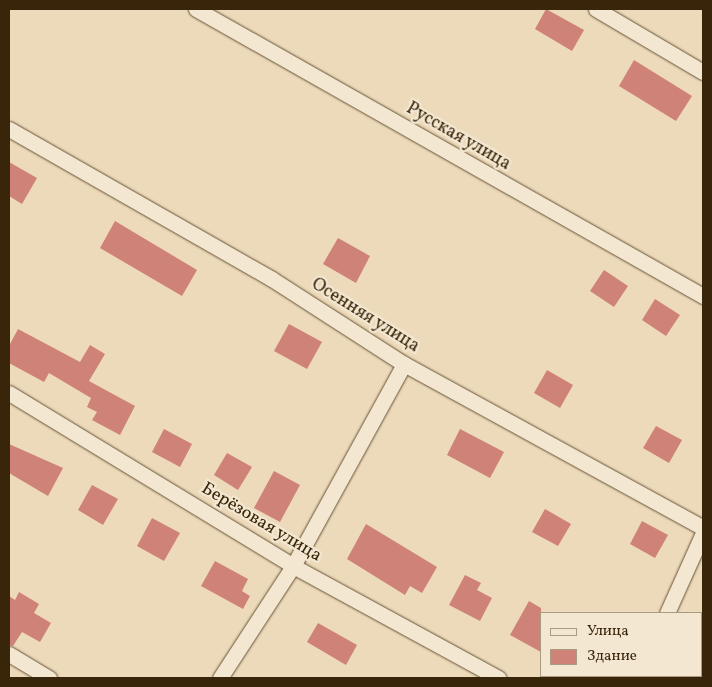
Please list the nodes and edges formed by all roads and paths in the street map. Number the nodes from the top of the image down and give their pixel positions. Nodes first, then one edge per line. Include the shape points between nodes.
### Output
1 (196, 9) edge
2 (596, 9) edge
3 (703, 72) edge
4 (9, 130) edge
5 (703, 296) edge
6 (404, 364) junction
7 (9, 393) edge
8 (703, 528) edge
9 (703, 533) edge
10 (293, 566) junction
11 (667, 612) edge
12 (9, 654) edge
13 (49, 678) edge
14 (220, 678) edge
15 (498, 678) edge

1 - 5 street, Русская улица
2 - 3 street
4 - 6 street, Осенняя улица via 272,279
6 - 8 street, Осенняя улица
6 - 10 street
7 - 10 street, Берёзовая улица
9 - 11 street
10 - 14 street
10 - 15 street, Берёзовая улица
12 - 13 street

